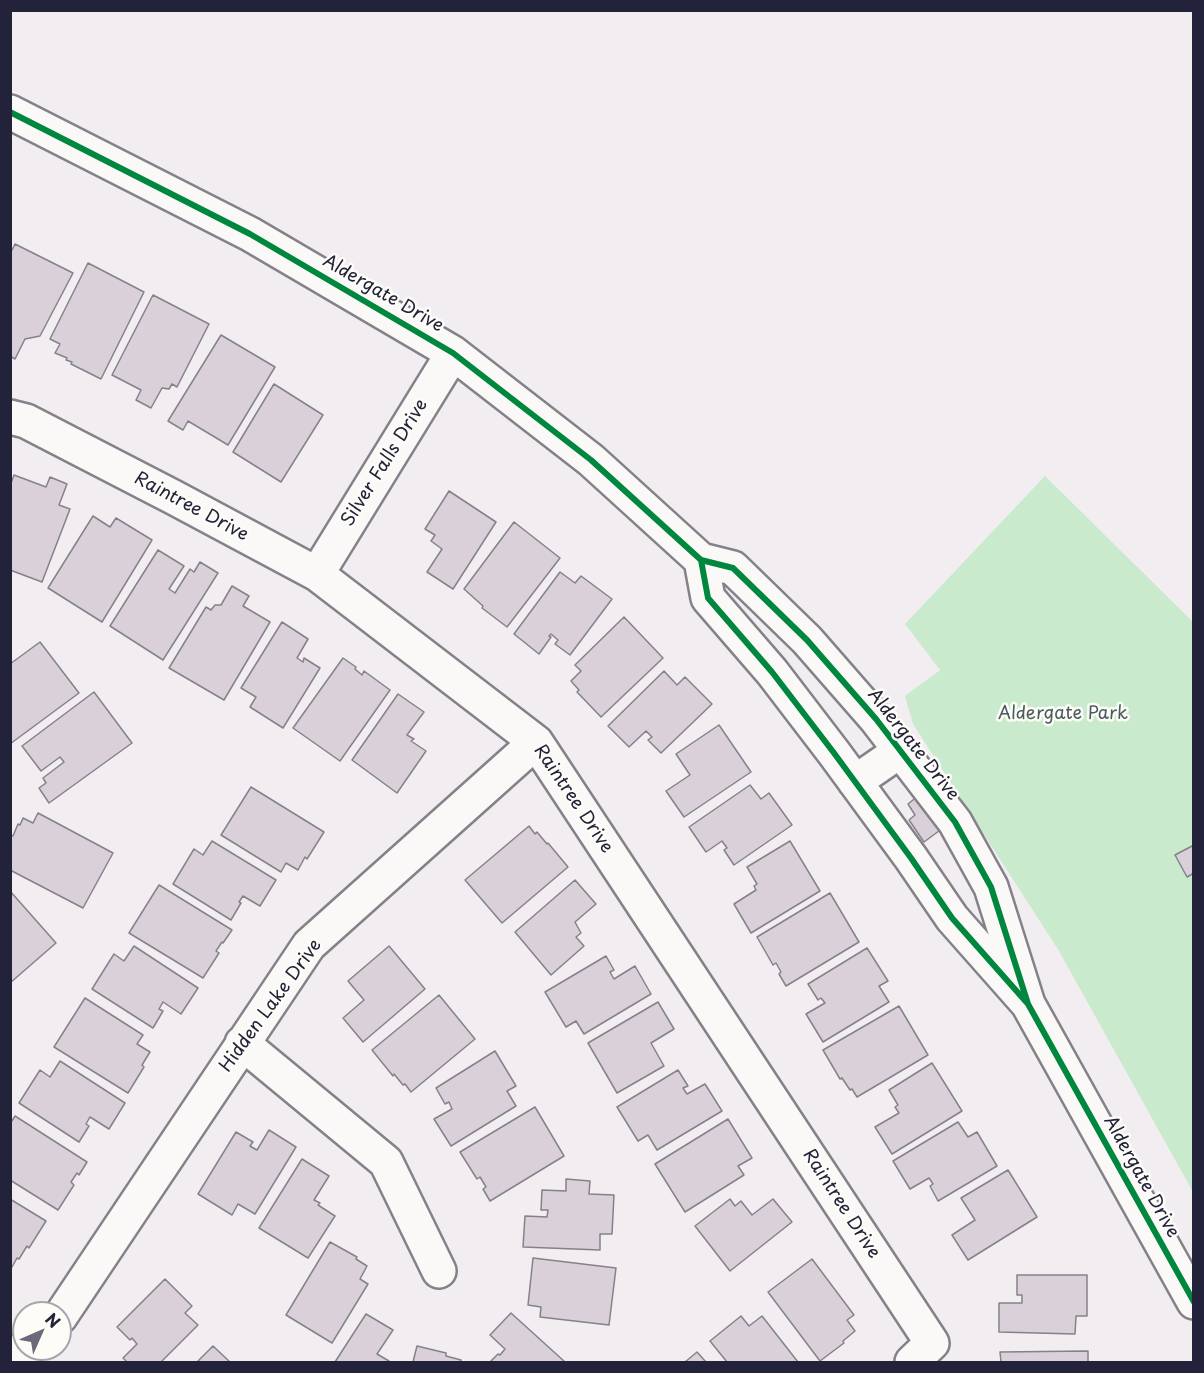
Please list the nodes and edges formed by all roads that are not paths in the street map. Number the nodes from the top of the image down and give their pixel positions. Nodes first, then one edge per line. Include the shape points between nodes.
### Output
1 (10, 112) edge
2 (453, 353) junction
3 (10, 417) edge
4 (701, 560) junction
5 (317, 574) junction
6 (536, 742) junction
7 (900, 751) junction
8 (855, 782) junction
9 (1028, 1004) junction
10 (242, 1043) junction
11 (440, 1271) dead end
12 (71, 1301) edge
13 (1194, 1302) edge
14 (10, 1352) edge
15 (922, 1353) edge
16 (23, 1362) edge

1 - 2 street, Aldergate Drive via 250,234
2 - 4 street, Aldergate Drive via 591,460
2 - 5 street, Silver Falls Drive
3 - 5 street, Raintree Drive via 26,421
4 - 7 street, Aldergate Drive via 733,568 807,640
4 - 8 street, Aldergate Drive via 708,598 772,672
5 - 6 street, Raintree Drive
6 - 10 street, Hidden Lake Drive via 309,945
6 - 15 street, Raintree Drive
7 - 8 street
7 - 9 street, Aldergate Drive via 955,822 991,887
8 - 9 street, Aldergate Drive via 952,918
9 - 13 street, Aldergate Drive
10 - 11 street via 386,1162
10 - 12 street, Hidden Lake Drive
14 - 16 street

